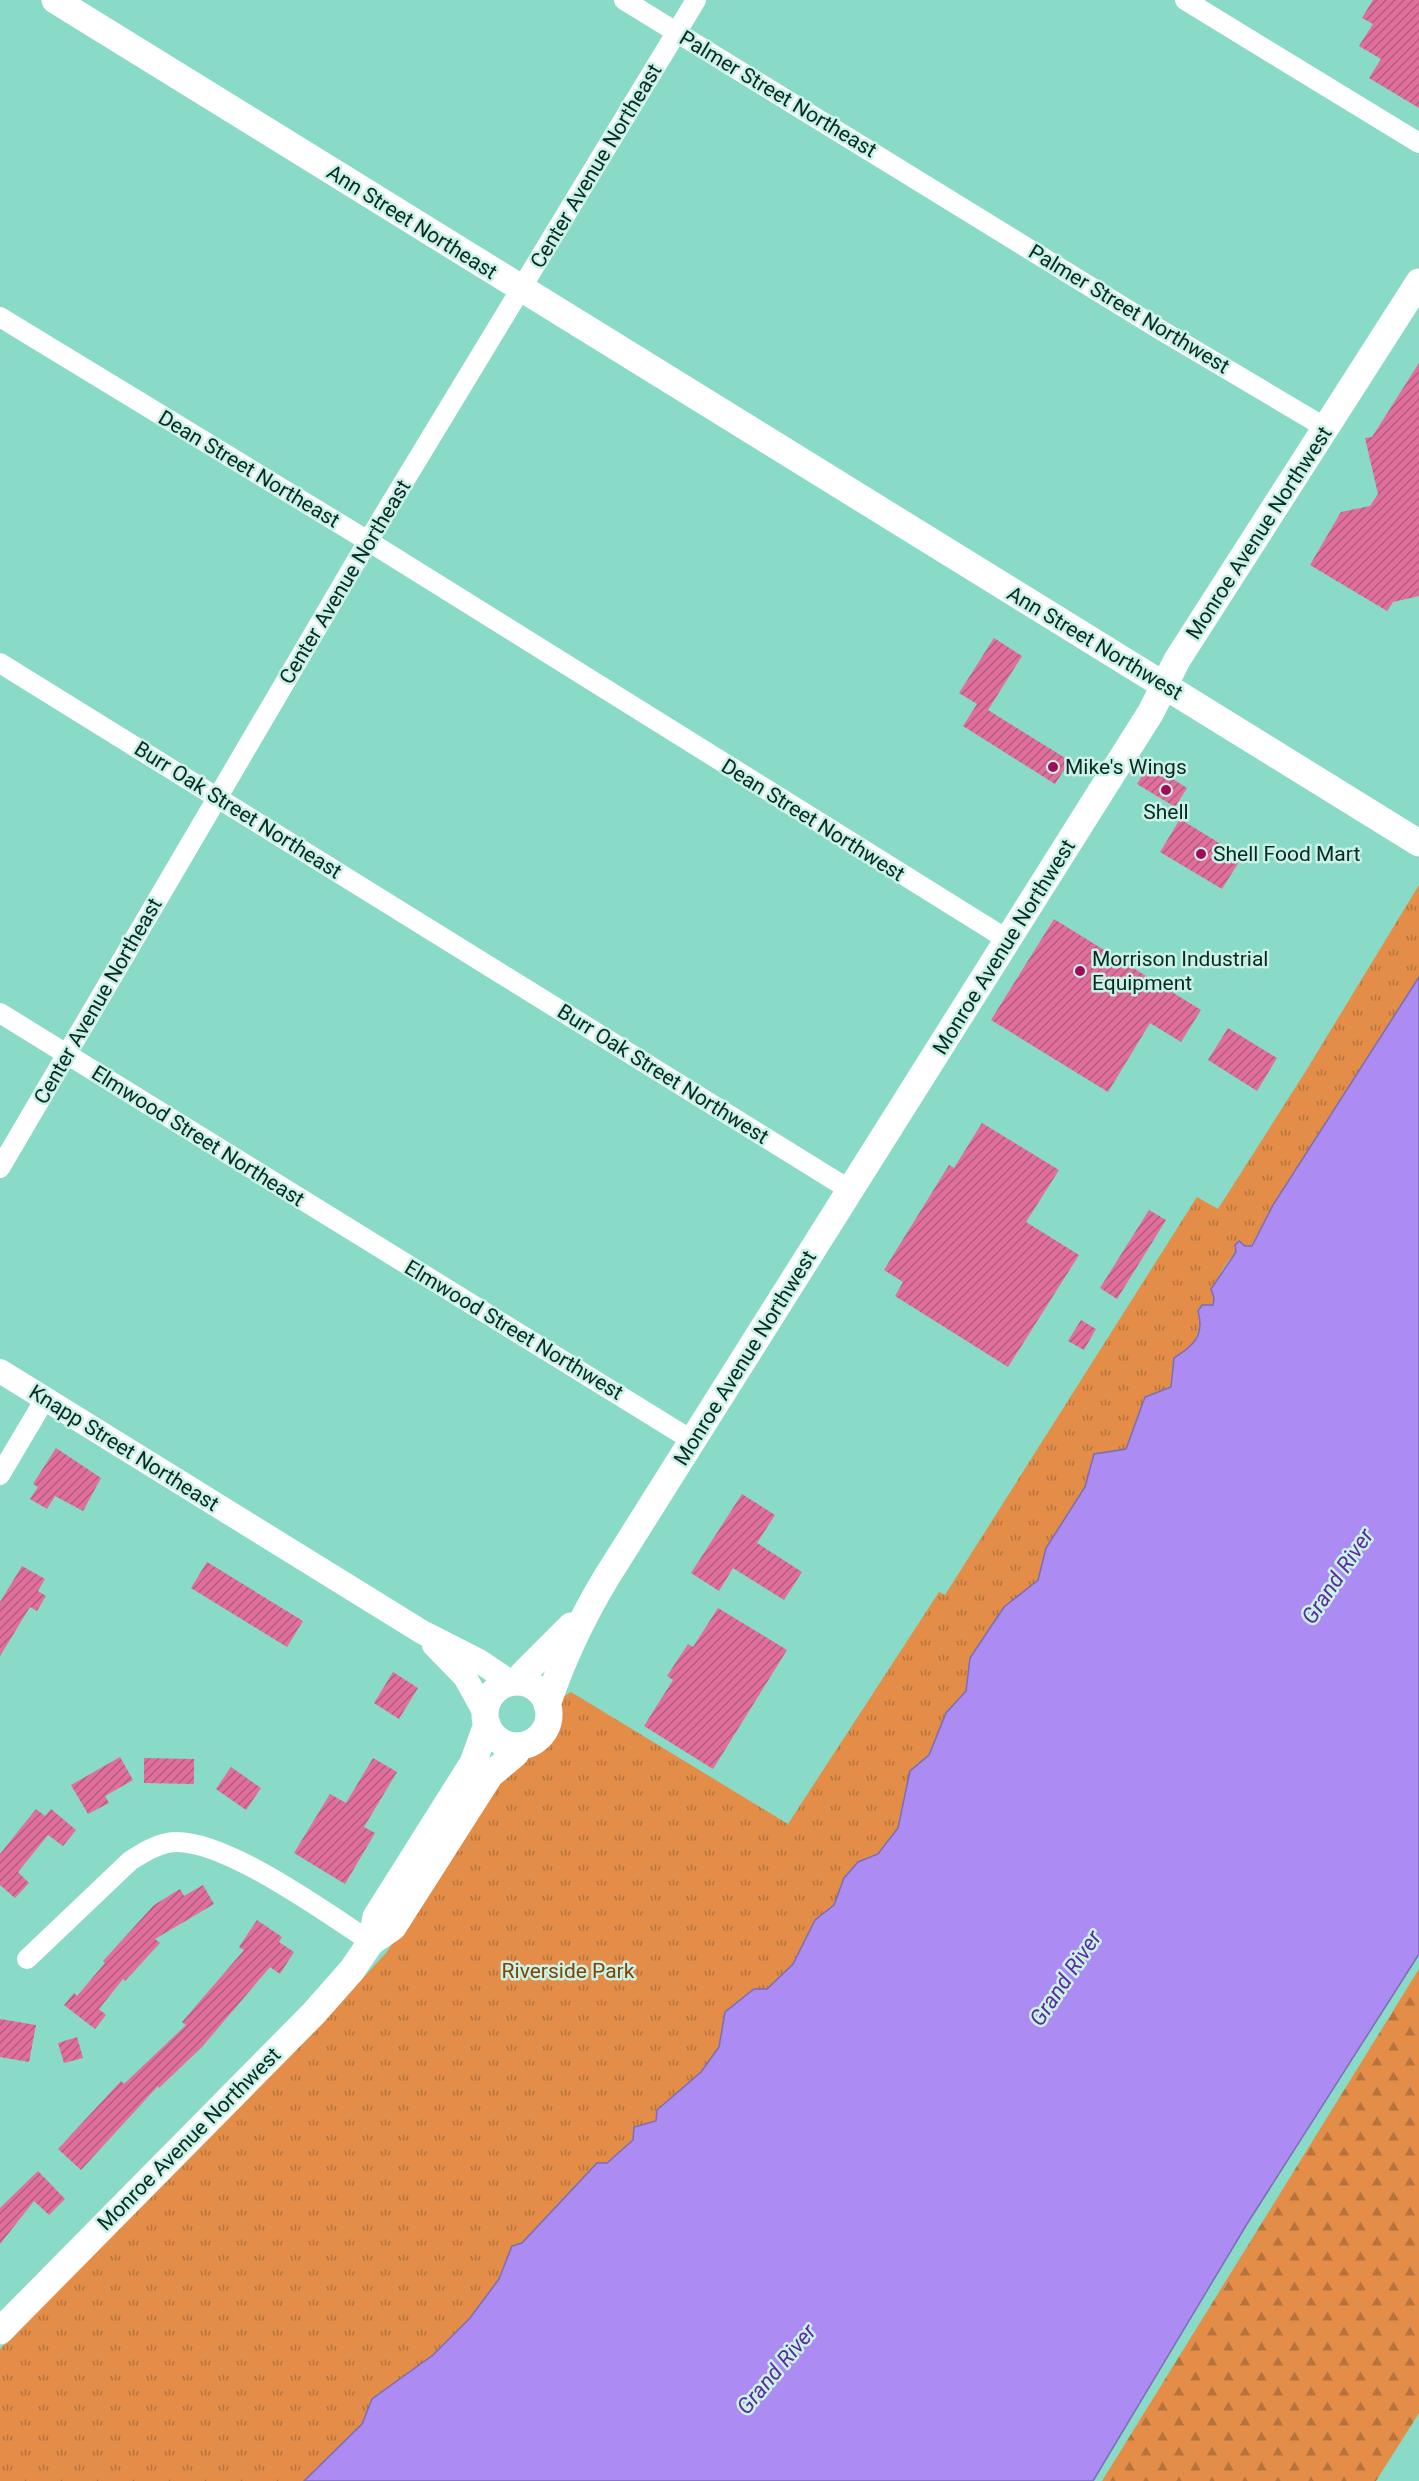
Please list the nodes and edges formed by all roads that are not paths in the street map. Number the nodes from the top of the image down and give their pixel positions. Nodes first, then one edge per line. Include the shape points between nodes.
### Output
1 (55, 0) edge
2 (624, 0) edge
3 (696, 0) edge
4 (1185, 0) edge
5 (677, 33) junction
6 (1419, 143) edge
7 (933, 189) joint
8 (1419, 282) edge
9 (521, 289) junction
10 (0, 317) edge
11 (1326, 428) junction
12 (771, 441) joint
13 (368, 541) junction
14 (0, 663) edge
15 (1166, 685) junction
16 (620, 699) joint
17 (218, 797) junction
18 (1419, 843) edge
19 (1008, 940) junction
20 (476, 958) joint
21 (0, 1013) edge
22 (67, 1055) junction
23 (0, 1168) edge
24 (850, 1190) junction
25 (334, 1221) joint
26 (0, 1371) edge
27 (45, 1399) junction
28 (693, 1441) junction
29 (0, 1475) edge
30 (586, 1610) junction
31 (422, 1632) junction
32 (516, 1683) junction
33 (547, 1705) junction
34 (486, 1719) junction
35 (520, 1746) junction
36 (464, 1796) junction
37 (371, 1942) junction
38 (27, 1959) dead end
39 (0, 2331) edge

1 - 9 main road, Ann Street Northeast
2 - 5 street, Palmer Street Northeast
3 - 5 street, Center Avenue Northeast
4 - 6 street
5 - 7 street, Palmer Street Northeast
5 - 9 street, Center Avenue Northeast
7 - 11 street, Palmer Street Northwest
8 - 11 main road, Monroe Avenue Northwest
9 - 12 main road, Ann Street Northeast
9 - 13 street, Center Avenue Northeast
10 - 13 street, Dean Street Northeast
11 - 15 main road, Monroe Avenue Northwest via 1178,660
12 - 15 main road, Ann Street Northwest via 1008,591
13 - 16 street, Dean Street Northeast
13 - 17 street, Center Avenue Northeast
14 - 17 street, Burr Oak Street Northeast
15 - 18 main road, Ann Street Northwest
15 - 19 main road, Monroe Avenue Northwest
16 - 19 street, Dean Street Northwest
17 - 20 street, Burr Oak Street Northeast
17 - 22 street, Center Avenue Northeast
19 - 24 main road, Monroe Avenue Northwest
20 - 24 street, Burr Oak Street Northwest
21 - 22 street, Elmwood Street Northeast
22 - 23 street, Center Avenue Northeast
22 - 25 street, Elmwood Street Northeast
24 - 28 main road, Monroe Avenue Northwest
25 - 28 street, Elmwood Street Northwest
26 - 27 street, Knapp Street Northeast
27 - 29 street
27 - 31 street, Knapp Street Northeast
28 - 30 main road, Monroe Avenue Northwest
30 - 32 main road, Monroe Avenue Northwest
30 - 33 main road, Monroe Avenue Northwest
31 - 32 street
31 - 34 street via 465,1677
32 - 33 main road via 536,1689
32 - 34 main road via 490,1696
33 - 35 main road via 549,1717 543,1731 532,1742
34 - 35 main road via 496,1738
34 - 36 main road, Monroe Avenue Northwest
35 - 36 main road, Monroe Avenue Northwest
36 - 37 main road, Monroe Avenue Northwest via 393,1927
37 - 38 street via 241,1860 190,1842 168,1843 130,1861
37 - 39 main road, Monroe Avenue Northwest via 314,2013

